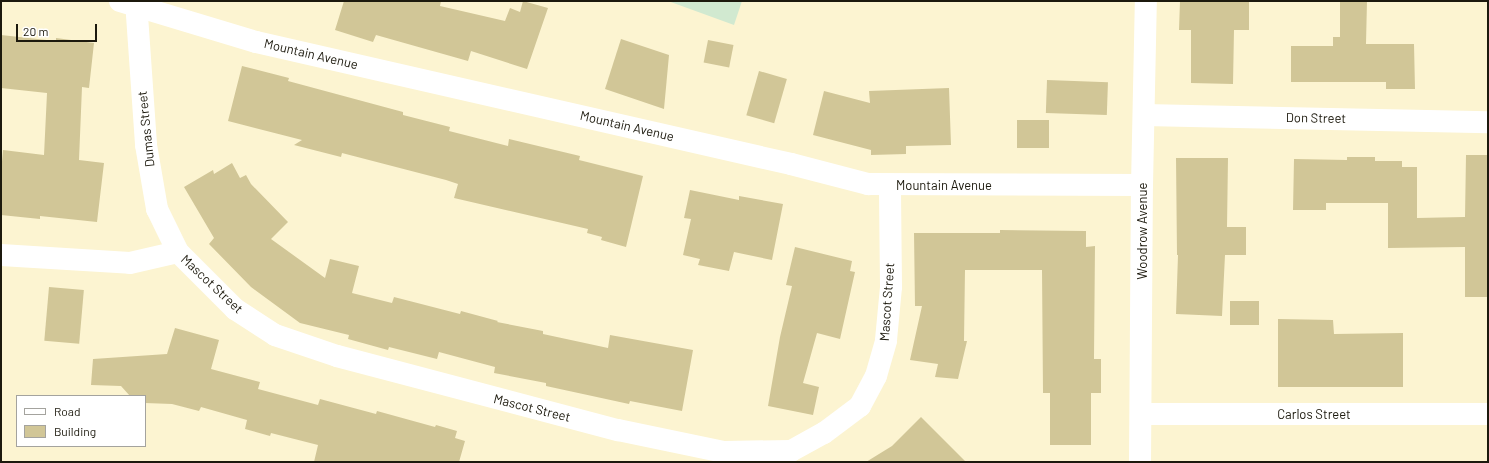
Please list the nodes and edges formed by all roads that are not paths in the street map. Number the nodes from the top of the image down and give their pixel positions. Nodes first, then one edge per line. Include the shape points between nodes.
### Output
1 (1146, 1) edge
2 (130, 2) edge
3 (1144, 115) junction
4 (1488, 122) edge
5 (890, 185) junction
6 (1142, 185) junction
7 (178, 252) junction
8 (1, 255) edge
9 (1141, 414) junction
10 (1488, 414) edge
11 (724, 457) edge
12 (1140, 462) edge

1 - 3 street, Woodrow Avenue
2 - 5 street, Mountain Avenue via 256,42 776,160 868,184
2 - 7 street, Dumas Street via 154,194 157,208
3 - 4 street, Don Street
3 - 6 street, Woodrow Avenue
5 - 6 street, Mountain Avenue
5 - 11 street, Mascot Street via 891,287 886,340 876,376 860,406 824,433 791,451
6 - 9 street, Woodrow Avenue
7 - 8 street, Mascot Street via 130,263
7 - 11 street, Mascot Street via 235,309 275,335 402,374
9 - 10 street, Carlos Street
9 - 12 street, Woodrow Avenue

